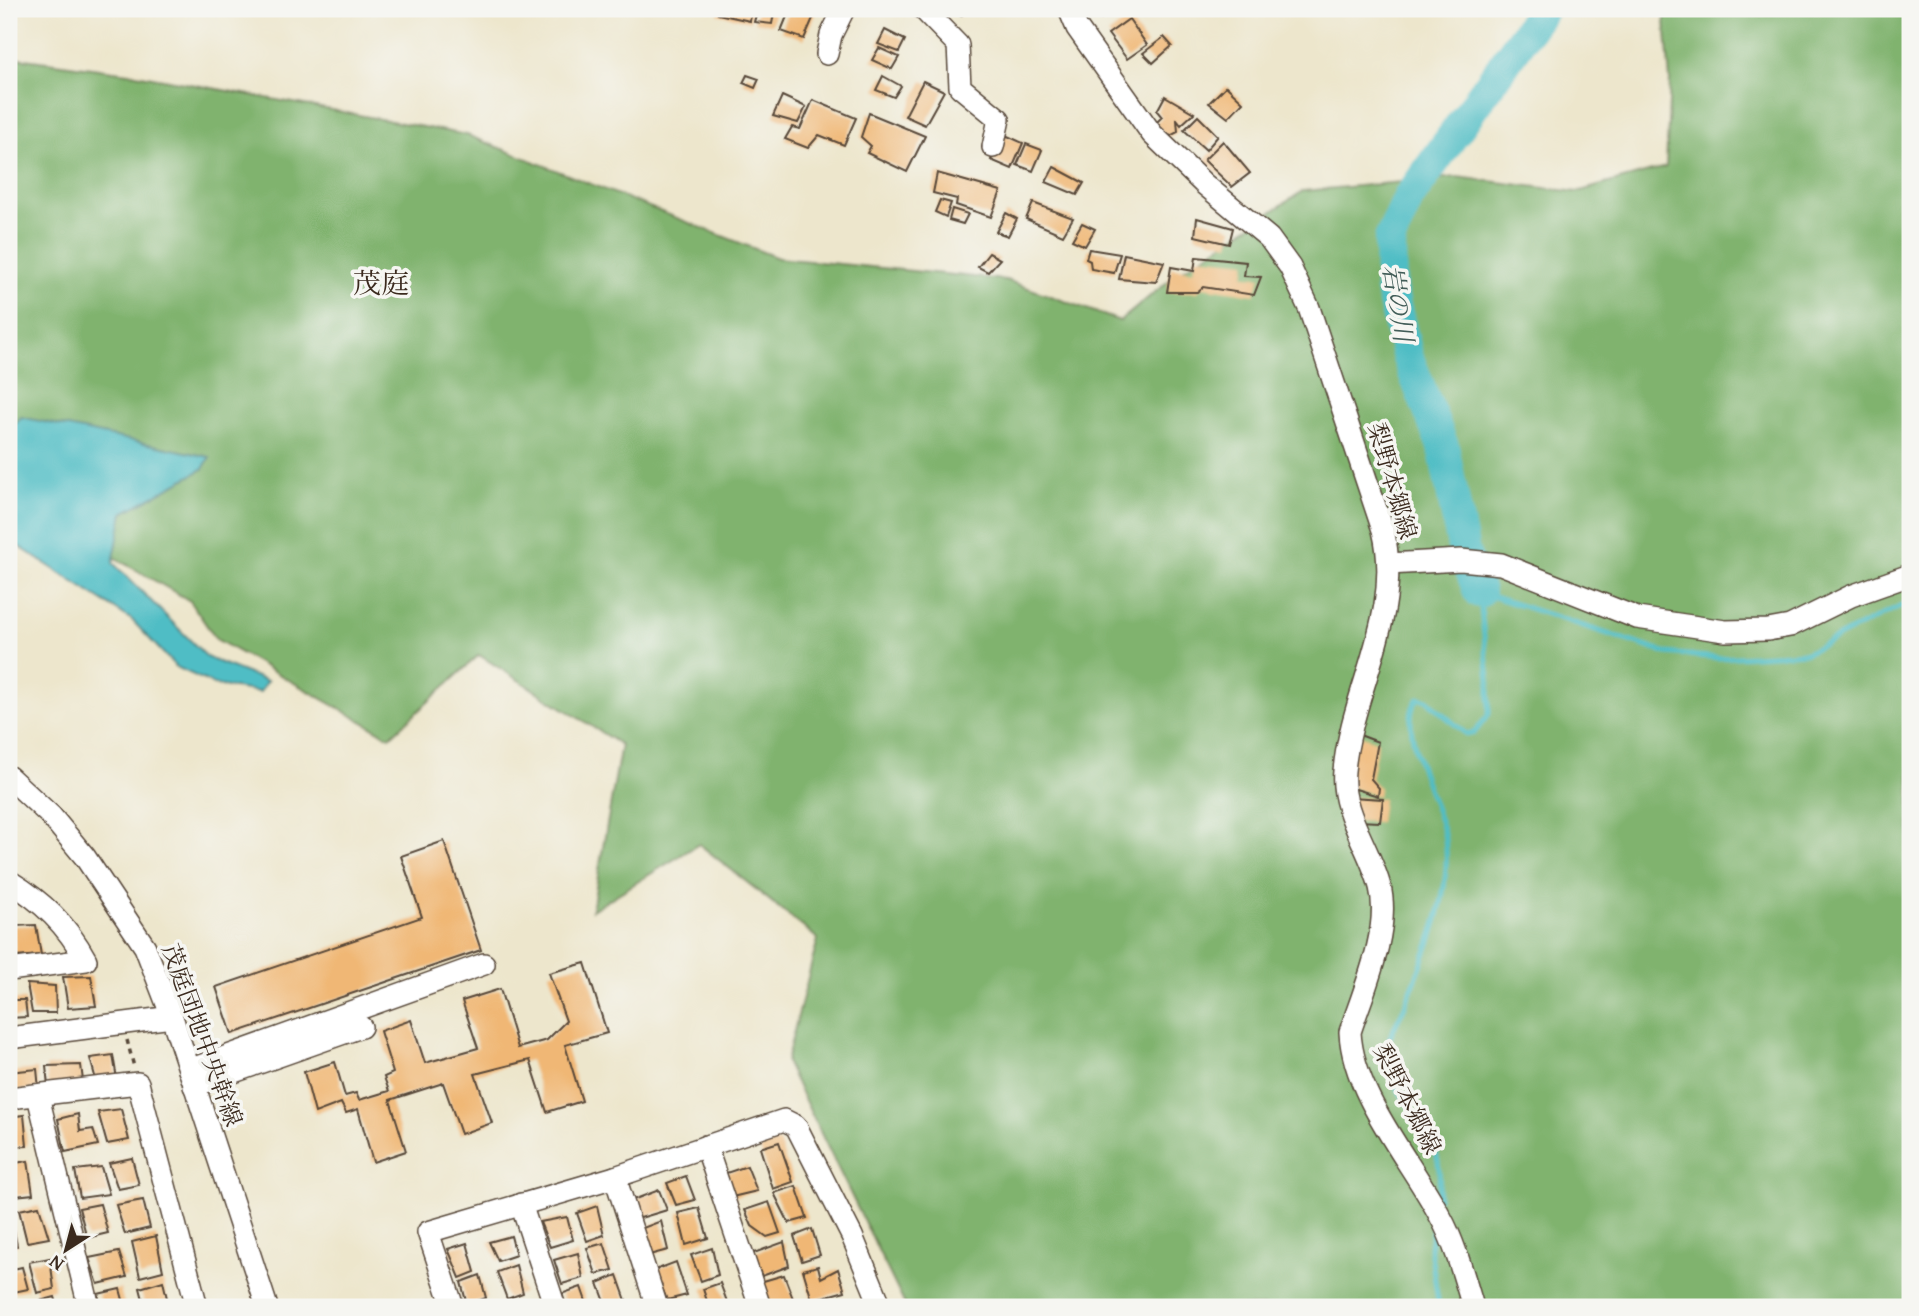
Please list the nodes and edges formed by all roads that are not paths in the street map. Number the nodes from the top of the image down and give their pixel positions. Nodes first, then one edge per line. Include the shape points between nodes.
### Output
1 (844, 9) edge
2 (923, 9) edge
3 (1069, 9) edge
4 (827, 54) dead end
5 (993, 147) dead end
6 (1388, 564) junction
7 (1910, 575) edge
8 (9, 777) edge
9 (9, 881) edge
10 (484, 964) dead end
11 (9, 970) edge
12 (172, 1017) junction
13 (361, 1027) dead end
14 (9, 1038) edge
15 (191, 1078) junction
16 (38, 1096) junction
17 (9, 1098) edge
18 (706, 1146) junction
19 (615, 1177) junction
20 (521, 1204) junction
21 (89, 1307) edge
22 (197, 1307) edge
23 (267, 1307) edge
24 (453, 1307) edge
25 (555, 1307) edge
26 (657, 1307) edge
27 (760, 1307) edge
28 (881, 1307) edge
29 (1474, 1307) edge

1 - 4 street
2 - 5 street via 958,45 960,87 999,119
3 - 6 street, 梨野本郷線 via 1152,134 1269,238 1290,267 1346,416 1383,530
6 - 7 street via 1483,561 1529,573 1637,618 1726,631 1790,626 1851,596
6 - 29 street, 梨野本郷線 via 1376,648 1350,737 1343,785 1381,890 1376,951 1350,1040 1364,1084 1447,1233
8 - 12 street, 茂庭団地中央幹線 via 51,816 85,857 145,947
9 - 11 street via 47,908 71,933 86,960
10 - 15 street
12 - 14 street
12 - 15 street, 茂庭団地中央幹線
13 - 15 street
15 - 23 street, 茂庭団地中央幹線
16 - 17 street
16 - 21 street
16 - 22 street via 138,1083
18 - 19 street
18 - 27 street
18 - 28 street via 784,1120 796,1126 852,1236
19 - 20 street
19 - 26 street
20 - 24 street via 428,1231
20 - 25 street

